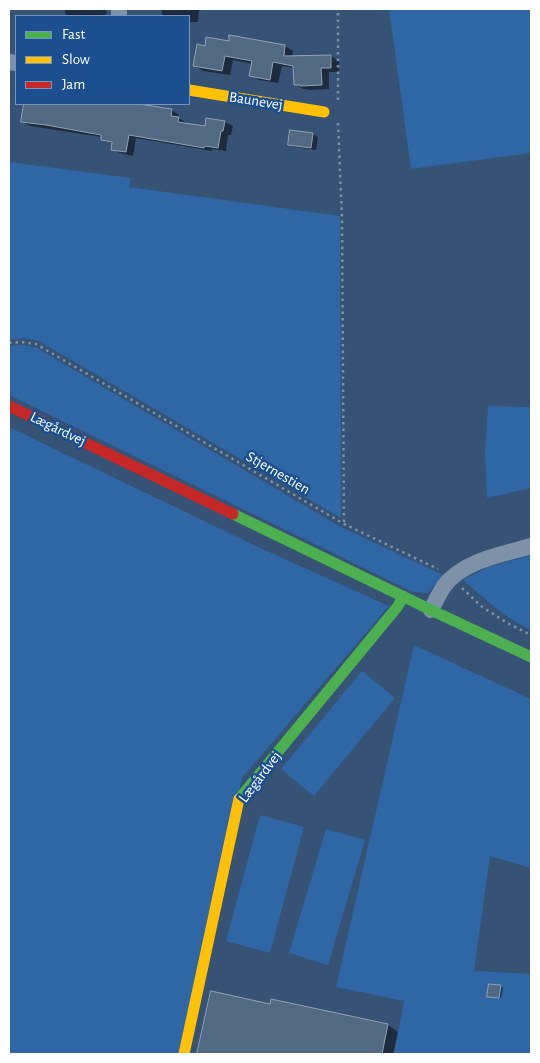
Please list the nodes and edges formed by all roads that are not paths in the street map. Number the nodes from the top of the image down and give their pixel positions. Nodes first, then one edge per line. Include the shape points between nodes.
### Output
1 (190, 90) edge
2 (324, 112) dead end
3 (9, 406) edge
4 (531, 546) edge
5 (403, 596) junction
6 (431, 610) junction
7 (531, 657) edge
8 (184, 1054) edge

1 - 2 street, Baunevej
3 - 5 street, Lægårdvej
4 - 6 street via 473,564 461,571 444,587
5 - 6 street, Lægårdvej
5 - 8 street, Lægårdvej via 239,799
6 - 7 street, Lægårdvej

